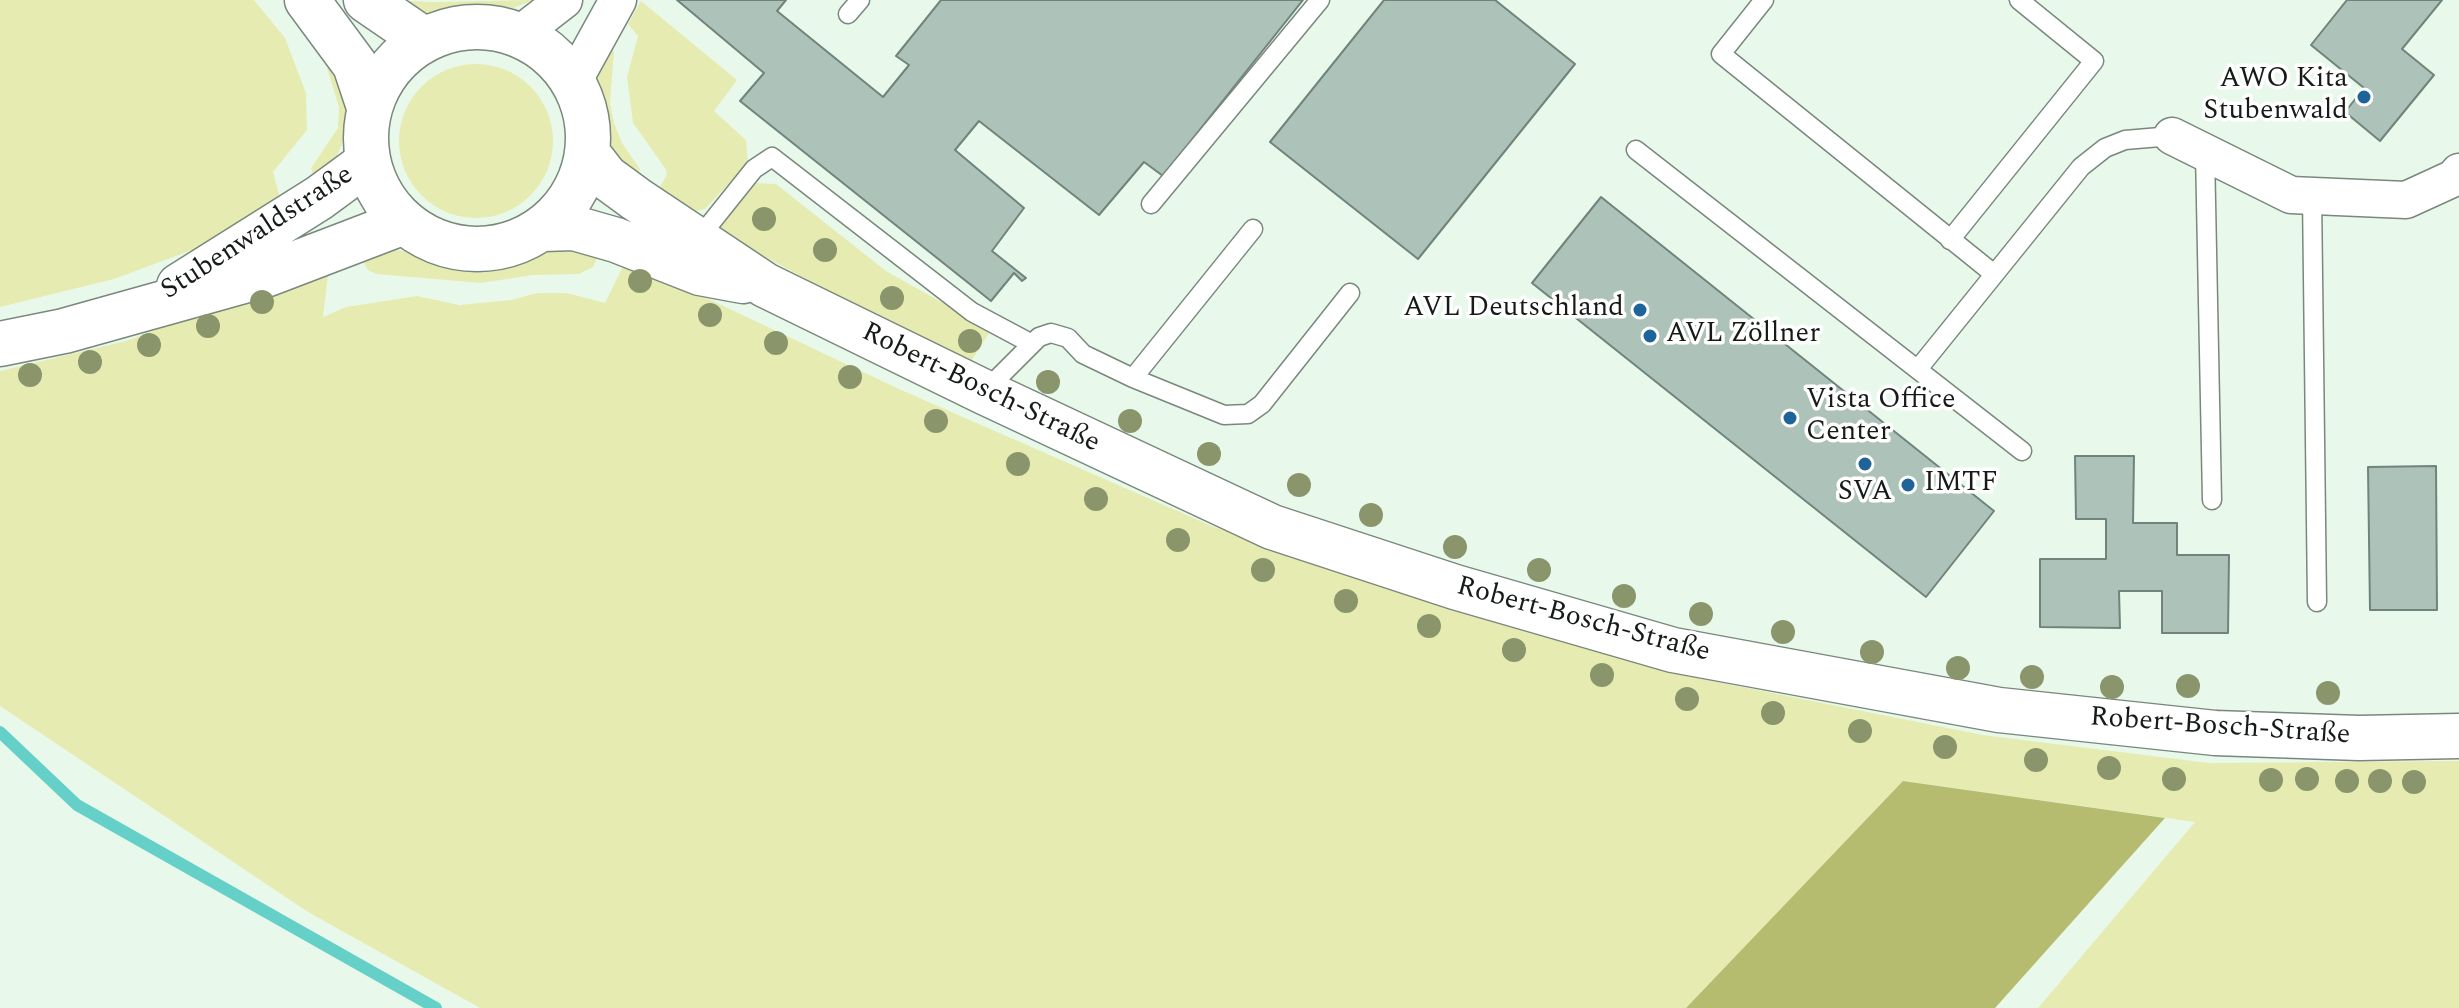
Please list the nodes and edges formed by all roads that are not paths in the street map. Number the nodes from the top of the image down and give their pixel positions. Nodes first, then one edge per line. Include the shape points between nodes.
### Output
1 (307, 0) edge
2 (366, 0) edge
3 (564, 0) edge
4 (618, 0) edge
5 (1320, 0) edge
6 (1764, 0) edge
7 (2019, 0) edge
8 (520, 34) junction
9 (423, 39) junction
10 (574, 80) junction
11 (369, 107) junction
12 (2172, 136) joint
13 (1636, 150) dead end
14 (2205, 152) junction
15 (588, 154) junction
16 (368, 162) junction
17 (2459, 172) edge
18 (2312, 195) junction
19 (1151, 204) dead end
20 (404, 222) junction
21 (543, 229) junction
22 (1253, 229) dead end
23 (698, 239) junction
24 (1950, 240) junction
25 (1994, 274) junction
26 (765, 285) junction
27 (1350, 293) dead end
28 (147, 307) junction
29 (0, 344) edge
30 (1032, 344) junction
31 (1918, 369) junction
32 (1133, 378) junction
33 (984, 392) junction
34 (2022, 451) dead end
35 (2212, 500) dead end
36 (2317, 602) dead end
37 (2459, 736) edge

1 - 11 street, Robert-Bosch-Straße via 355,65
2 - 9 street
3 - 8 street
4 - 10 street
5 - 19 lane
6 - 24 lane via 1721,54
7 - 24 lane via 2094,61
8 - 9 street, Robert-Bosch-Straße via 488,26 455,28
8 - 10 street, Robert-Bosch-Straße via 550,53
9 - 11 street, Robert-Bosch-Straße via 381,80
10 - 15 street, Robert-Bosch-Straße via 587,116
11 - 16 street, Robert-Bosch-Straße
12 - 14 street
12 - 25 lane via 2125,140 2105,148 2081,167
13 - 31 lane
14 - 18 street via 2291,195
14 - 35 lane
15 - 21 street, Robert-Bosch-Straße via 580,183 565,208
15 - 23 street, Robert-Bosch-Straße via 606,177
16 - 20 street, Robert-Bosch-Straße via 380,195
16 - 28 street, Stubenwaldstraße
17 - 18 street via 2406,200
18 - 36 lane
20 - 21 street, Robert-Bosch-Straße via 443,243 488,250
20 - 28 street, Stubenwaldstraße via 268,274
21 - 26 street, Robert-Bosch-Straße via 574,228 700,273
22 - 32 lane
23 - 26 street, Robert-Bosch-Straße
23 - 30 lane via 754,169 772,157 972,312
24 - 25 lane
25 - 31 lane
26 - 33 street, Robert-Bosch-Straße
27 - 32 lane via 1262,404 1248,414 1224,415
28 - 29 street, Stubenwaldstraße
30 - 32 lane via 1051,333 1068,338 1083,354
30 - 33 lane
31 - 34 lane
33 - 37 street, Robert-Bosch-Straße via 1272,527 1673,650 1999,710 2215,733

